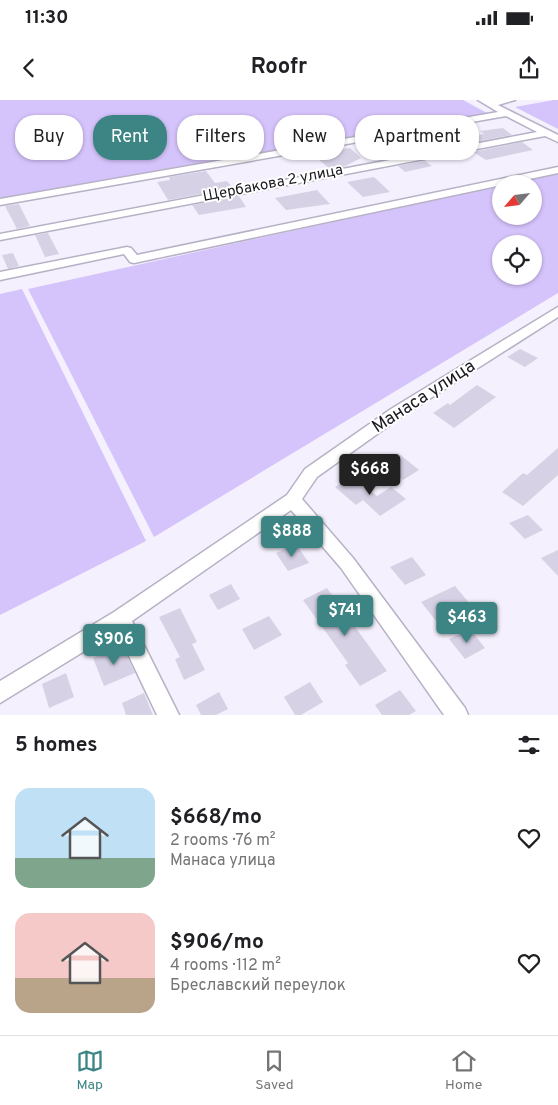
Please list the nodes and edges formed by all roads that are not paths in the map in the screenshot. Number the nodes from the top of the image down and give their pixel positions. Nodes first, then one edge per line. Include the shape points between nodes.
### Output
1 (511, 100) edge
2 (486, 102) edge
3 (506, 112) junction
4 (545, 133) junction
5 (558, 139) edge
6 (558, 170) edge
7 (0, 202) edge
8 (0, 238) edge
9 (0, 276) edge
10 (558, 311) edge
11 (293, 500) junction
12 (121, 618) junction
13 (0, 693) edge
14 (168, 715) edge
15 (457, 715) edge

1 - 2 street
2 - 3 street
3 - 4 street
3 - 7 street
4 - 5 street
4 - 8 street, Щербакова 2 улица
6 - 9 street via 134,259 128,250
10 - 11 street, Манаса улица via 396,413 311,473
11 - 12 street, Манаса улица
11 - 15 street via 347,563
12 - 13 street, Манаса улица
12 - 14 street

